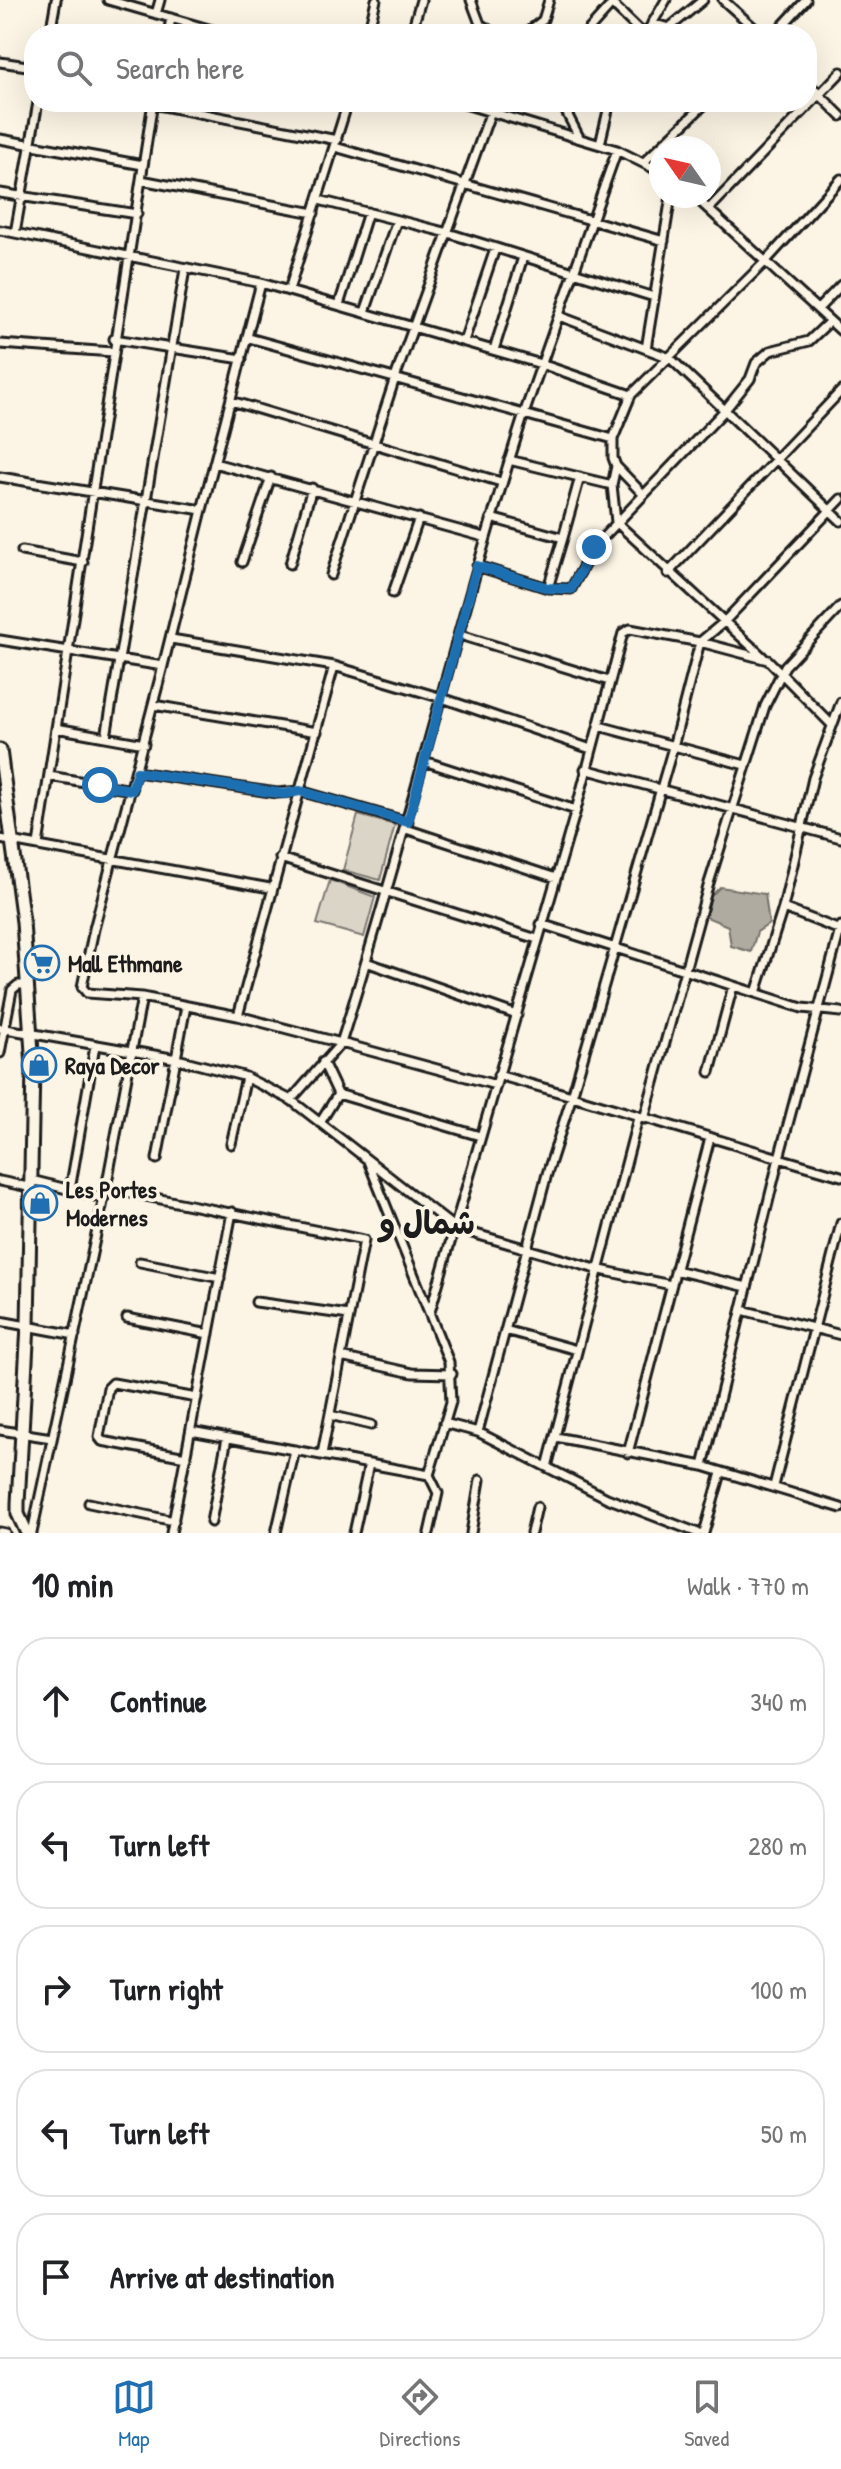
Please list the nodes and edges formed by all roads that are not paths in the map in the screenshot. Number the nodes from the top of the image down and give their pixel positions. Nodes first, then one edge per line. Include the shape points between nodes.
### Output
1 (56, 0) edge
2 (108, 0) edge
3 (160, 0) edge
4 (376, 0) edge
5 (421, 0) edge
6 (471, 0) edge
7 (549, 0) edge
8 (666, 0) edge
9 (703, 0) edge
10 (723, 0) edge
11 (806, 0) edge
12 (610, 2) edge
13 (156, 14) junction
14 (171, 18) junction
15 (652, 23) joint
16 (52, 24) edge
17 (170, 24) edge
18 (192, 24) edge
19 (370, 24) edge
20 (414, 24) edge
21 (480, 24) edge
22 (538, 24) edge
23 (593, 24) edge
24 (633, 24) edge
25 (655, 24) edge
26 (674, 24) edge
27 (750, 24) edge
28 (784, 24) edge
29 (0, 62) edge
30 (24, 66) edge
31 (841, 72) edge
32 (819, 95) joint
33 (36, 112) edge
34 (152, 112) edge
35 (193, 112) edge
36 (345, 112) edge
37 (491, 112) edge
38 (494, 112) edge
39 (566, 112) edge
40 (608, 112) edge
41 (696, 112) edge
42 (803, 112) edge
43 (841, 116) edge
44 (579, 137) junction
45 (0, 139) edge
46 (31, 143) junction
47 (336, 144) junction
48 (600, 144) junction
49 (617, 150) junction
50 (645, 161) junction
51 (649, 164) edge
52 (143, 165) junction
53 (841, 179) edge
54 (141, 180) junction
55 (465, 185) junction
56 (0, 193) edge
57 (21, 196) junction
58 (319, 200) junction
59 (669, 208) edge
60 (709, 209) joint
61 (368, 212) junction
62 (314, 213) junction
63 (137, 214) junction
64 (397, 220) junction
65 (593, 223) junction
66 (0, 230) edge
67 (15, 233) junction
68 (448, 233) junction
69 (664, 241) junction
70 (495, 249) junction
71 (130, 255) junction
72 (523, 257) junction
73 (765, 262) junction
74 (185, 269) junction
75 (576, 273) junction
76 (261, 283) junction
77 (841, 285) edge
78 (289, 290) junction
79 (654, 297) junction
80 (339, 305) junction
81 (818, 309) junction
82 (365, 312) junction
83 (559, 316) junction
84 (830, 321) junction
85 (414, 326) junction
86 (841, 331) edge
87 (249, 338) junction
88 (114, 339) junction
89 (464, 341) junction
90 (0, 344) edge
91 (173, 346) junction
92 (646, 349) junction
93 (494, 350) junction
94 (113, 352) junction
95 (670, 358) junction
96 (242, 359) junction
97 (541, 364) junction
98 (395, 378) junction
99 (841, 391) edge
100 (631, 395) junction
101 (231, 401) junction
102 (725, 410) junction
103 (524, 414) junction
104 (613, 439) junction
105 (374, 444) junction
106 (775, 459) junction
107 (509, 460) junction
108 (214, 463) junction
109 (616, 466) junction
110 (0, 477) edge
111 (271, 477) junction
112 (580, 477) junction
113 (501, 482) junction
114 (612, 485) junction
115 (312, 488) junction
116 (93, 492) junction
117 (642, 493) junction
118 (841, 499) edge
119 (147, 500) junction
120 (356, 500) junction
121 (202, 510) junction
122 (830, 510) junction
123 (419, 518) junction
124 (491, 518) junction
125 (841, 521) edge
126 (616, 522) junction
127 (484, 537) junction
128 (563, 538) junction
129 (22, 551) dead end
130 (83, 562) junction
131 (242, 562) dead end
132 (290, 564) dead end
133 (477, 566) junction
134 (668, 573) junction
135 (331, 575) dead end
136 (548, 588) junction
137 (393, 593) dead end
138 (841, 606) edge
139 (724, 622) junction
140 (460, 635) junction
141 (171, 639) junction
142 (0, 640) edge
143 (700, 642) junction
144 (67, 649) junction
145 (119, 658) junction
146 (764, 659) junction
147 (163, 666) junction
148 (334, 666) junction
149 (780, 672) junction
150 (609, 681) junction
151 (442, 698) junction
152 (841, 702) edge
153 (153, 705) junction
154 (832, 725) junction
155 (599, 726) junction
156 (56, 728) junction
157 (317, 732) junction
158 (106, 737) junction
159 (144, 744) junction
160 (673, 747) junction
161 (591, 749) junction
162 (0, 750) edge
163 (424, 761) junction
164 (745, 765) junction
165 (585, 769) junction
166 (137, 772) junction
167 (49, 776) junction
168 (132, 790) junction
169 (660, 790) junction
170 (300, 791) junction
171 (732, 808) junction
172 (576, 810) junction
173 (407, 825) junction
174 (799, 826) junction
175 (841, 838) edge
176 (6, 840) edge
177 (38, 845) junction
178 (113, 858) junction
179 (280, 858) junction
180 (556, 878) junction
181 (270, 888) junction
182 (387, 891) junction
183 (783, 908) junction
184 (541, 924) junction
185 (840, 928) edge
186 (537, 939) junction
187 (613, 947) junction
188 (366, 962) junction
189 (684, 970) junction
190 (28, 985) junction
191 (733, 986) junction
192 (756, 993) junction
193 (142, 997) junction
194 (186, 1006) junction
195 (820, 1009) junction
196 (841, 1012) edge
197 (517, 1015) junction
198 (238, 1016) junction
199 (2, 1029) edge
200 (31, 1035) junction
201 (341, 1043) junction
202 (95, 1046) junction
203 (131, 1051) junction
204 (0, 1053) edge
205 (177, 1059) junction
206 (323, 1062) junction
207 (710, 1072) dead end
208 (498, 1075) junction
209 (246, 1077) junction
210 (496, 1085) junction
211 (338, 1094) junction
212 (572, 1096) junction
213 (291, 1100) junction
214 (641, 1119) junction
215 (320, 1123) junction
216 (480, 1136) junction
217 (710, 1138) junction
218 (231, 1144) dead end
219 (779, 1158) junction
220 (157, 1159) dead end
221 (367, 1159) junction
222 (841, 1176) edge
223 (0, 1181) edge
224 (28, 1183) junction
225 (106, 1188) junction
226 (70, 1190) junction
227 (103, 1198) junction
228 (232, 1212) junction
229 (841, 1223) edge
230 (455, 1228) junction
231 (528, 1249) junction
232 (140, 1262) dead end
233 (596, 1269) junction
234 (675, 1270) junction
235 (220, 1278) junction
236 (671, 1285) junction
237 (747, 1287) junction
238 (256, 1302) dead end
239 (742, 1310) junction
240 (430, 1312) junction
241 (349, 1315) junction
242 (127, 1318) dead end
243 (0, 1321) edge
244 (28, 1325) junction
245 (816, 1328) junction
246 (505, 1330) junction
247 (209, 1334) junction
248 (75, 1335) junction
249 (841, 1335) edge
250 (577, 1350) junction
251 (341, 1357) junction
252 (452, 1374) junction
253 (197, 1398) junction
254 (330, 1415) junction
255 (444, 1423) junction
256 (371, 1425) dead end
257 (0, 1430) edge
258 (191, 1431) junction
259 (478, 1432) junction
260 (22, 1433) junction
261 (556, 1437) junction
262 (52, 1438) junction
263 (227, 1438) junction
264 (295, 1450) junction
265 (628, 1453) junction
266 (322, 1454) junction
267 (186, 1457) junction
268 (369, 1464) junction
269 (703, 1466) junction
270 (547, 1467) junction
271 (721, 1473) junction
272 (429, 1475) junction
273 (480, 1480) dead end
274 (774, 1486) junction
275 (89, 1503) dead end
276 (537, 1507) dead end
277 (841, 1508) edge
278 (174, 1521) junction
279 (211, 1522) dead end
280 (27, 1531) edge
281 (171, 1533) edge
282 (276, 1533) edge
283 (354, 1533) edge
284 (429, 1533) edge
285 (471, 1533) edge
286 (531, 1533) edge
287 (698, 1533) edge
288 (704, 1533) edge

1 - 16 street
2 - 13 street
3 - 13 street
4 - 19 street
5 - 20 street
6 - 21 street
7 - 22 street
8 - 15 street
9 - 26 street
10 - 27 street
11 - 28 street
12 - 23 street
12 - 24 street
13 - 14 street
14 - 17 street
14 - 18 street
15 - 25 street
29 - 30 street
31 - 32 street
32 - 43 street
33 - 46 street
34 - 52 street
35 - 47 street
36 - 47 street
37 - 55 street
38 - 44 street
39 - 44 street
40 - 48 street
41 - 50 street
42 - 60 street
44 - 48 street
45 - 46 street
46 - 52 street
46 - 57 street
47 - 55 street
47 - 58 street
48 - 49 street
49 - 50 street
49 - 65 street
50 - 51 street
52 - 54 street
53 - 73 street
54 - 62 street
54 - 63 street
55 - 65 street
55 - 68 street
56 - 57 street
57 - 63 street
57 - 67 street
58 - 61 street
58 - 62 street
59 - 69 street
60 - 73 street
61 - 64 street
61 - 80 street
62 - 78 street
63 - 71 street
64 - 68 street
64 - 82 street
65 - 69 street
65 - 75 street
66 - 67 street
67 - 71 street
68 - 70 street
68 - 85 street
69 - 79 street
70 - 72 street
70 - 89 street
71 - 74 street
71 - 88 street
72 - 75 street
72 - 93 street
73 - 81 street
73 - 95 street
74 - 76 street
74 - 91 street
75 - 79 street
75 - 83 street
76 - 78 street
76 - 87 street
77 - 81 street
78 - 80 street
79 - 92 street
80 - 82 street
81 - 84 street
82 - 85 street
83 - 92 street
83 - 97 street
84 - 86 street
84 - 102 street via 809,341 770,351
85 - 89 street
85 - 98 street
87 - 96 street
87 - 98 street
88 - 91 street
88 - 94 street
89 - 93 street
90 - 94 street
91 - 96 street
91 - 119 street
92 - 95 street
93 - 97 street
94 - 116 street
95 - 100 street
95 - 102 street
96 - 101 street
97 - 100 street
97 - 103 street
98 - 103 street
98 - 105 street
99 - 106 street
100 - 104 street
101 - 105 street
101 - 108 street
102 - 106 street
102 - 117 street
103 - 104 street
103 - 107 street
104 - 109 street
105 - 113 street
105 - 120 street
106 - 122 street
106 - 134 street
107 - 112 street
107 - 113 street
108 - 111 street
108 - 121 street
109 - 114 street
109 - 117 street
110 - 116 street
111 - 115 street
111 - 131 street
112 - 114 street
112 - 128 street
113 - 124 street
114 - 126 street
115 - 120 street
115 - 132 street
116 - 119 street
116 - 130 street
117 - 126 street
118 - 122 street
119 - 121 street
119 - 145 street
120 - 123 street
120 - 135 street
121 - 141 street
122 - 125 street
122 - 139 street
123 - 127 street
123 - 137 street
124 - 127 street
124 - 128 street
126 - 134 street
126 - 136 street via 589,553 571,589
127 - 133 street
128 - 136 street
129 - 130 street
130 - 144 street
133 - 136 street
133 - 140 street
134 - 139 street
138 - 149 street
139 - 143 street
139 - 146 street
140 - 150 street
140 - 151 street
141 - 147 street
141 - 148 street
142 - 144 street
143 - 146 street
143 - 150 street via 626,630
143 - 160 street
144 - 145 street
144 - 156 street
145 - 147 street
145 - 158 street
146 - 149 street
147 - 153 street
148 - 151 street
148 - 157 street
149 - 154 street
149 - 164 street
150 - 155 street
151 - 161 street
151 - 163 street
152 - 154 street
153 - 157 street
153 - 159 street
154 - 174 street
155 - 160 street
155 - 161 street
156 - 158 street
156 - 167 street
157 - 170 street
158 - 159 street
159 - 166 street
160 - 164 street
160 - 169 street
161 - 165 street
162 - 176 street
163 - 172 street
163 - 173 street
164 - 171 street
165 - 169 street
165 - 172 street
166 - 168 street
166 - 170 street via 284,794
167 - 168 street
167 - 177 street
168 - 178 street
169 - 171 street
169 - 187 street
170 - 173 street
170 - 179 street
171 - 174 street
171 - 189 street
172 - 180 street
173 - 180 street
173 - 182 street
174 - 175 street
174 - 183 street
176 - 177 street
176 - 190 street
177 - 178 street
178 - 181 street
178 - 193 street via 82,987 87,993
179 - 181 street
179 - 182 street
180 - 184 street
181 - 198 street
182 - 186 street
182 - 188 street
183 - 185 street
183 - 192 street
184 - 186 street
184 - 187 street
185 - 195 street
186 - 197 street
187 - 189 street
187 - 212 street
188 - 197 street
188 - 201 street
189 - 191 street
189 - 214 street
190 - 199 street via 12,990
190 - 200 street
191 - 192 street
191 - 207 street
192 - 195 street
193 - 194 street
193 - 203 street
194 - 198 street
194 - 205 street
195 - 196 street
195 - 219 street
197 - 208 street
198 - 201 street
199 - 200 street
199 - 204 street
200 - 202 street
200 - 224 street
201 - 206 street
201 - 210 street
202 - 203 street
202 - 226 street
203 - 205 street
203 - 225 street
205 - 209 street
205 - 220 street
206 - 211 street
206 - 213 street
208 - 210 street
208 - 212 street
209 - 213 street
209 - 218 street
210 - 216 street
211 - 215 street
211 - 216 street
212 - 214 street
212 - 231 street
213 - 215 street
214 - 217 street
214 - 233 street
215 - 221 street
216 - 230 street
217 - 219 street
217 - 234 street
219 - 222 street
219 - 237 street
221 - 230 street
221 - 240 street
223 - 224 street
224 - 226 street
224 - 244 street
225 - 227 street
225 - 228 street
226 - 227 street
227 - 248 street
228 - 235 street
228 - 241 street via 362,1238
229 - 245 street
230 - 231 street
230 - 240 street
231 - 233 street
231 - 246 street
232 - 235 street
233 - 236 street
233 - 250 street
234 - 236 street
234 - 237 street
235 - 247 street
236 - 265 street
237 - 239 street
238 - 241 street
239 - 245 street
239 - 269 street
240 - 252 street
241 - 251 street
242 - 247 street
243 - 244 street
244 - 248 street
244 - 260 street
245 - 249 street
245 - 274 street
246 - 250 street
246 - 259 street
247 - 253 street
248 - 262 street
250 - 261 street
251 - 252 street via 412,1373
251 - 254 street
252 - 255 street
253 - 258 street
253 - 267 street via 113,1383 108,1388 102,1441
254 - 256 street
254 - 266 street
255 - 259 street
255 - 272 street
257 - 260 street
258 - 263 street
258 - 267 street
259 - 270 street
260 - 262 street
260 - 280 street via 18,1514
261 - 265 street
261 - 270 street
262 - 280 street
263 - 264 street
263 - 279 street
264 - 266 street
264 - 282 street
265 - 269 street
266 - 268 street
267 - 278 street
268 - 272 street
268 - 283 street
269 - 271 street
270 - 287 street via 647,1517
271 - 274 street
271 - 288 street
272 - 284 street via 438,1493
273 - 285 street
274 - 277 street
275 - 278 street
276 - 286 street
278 - 281 street

